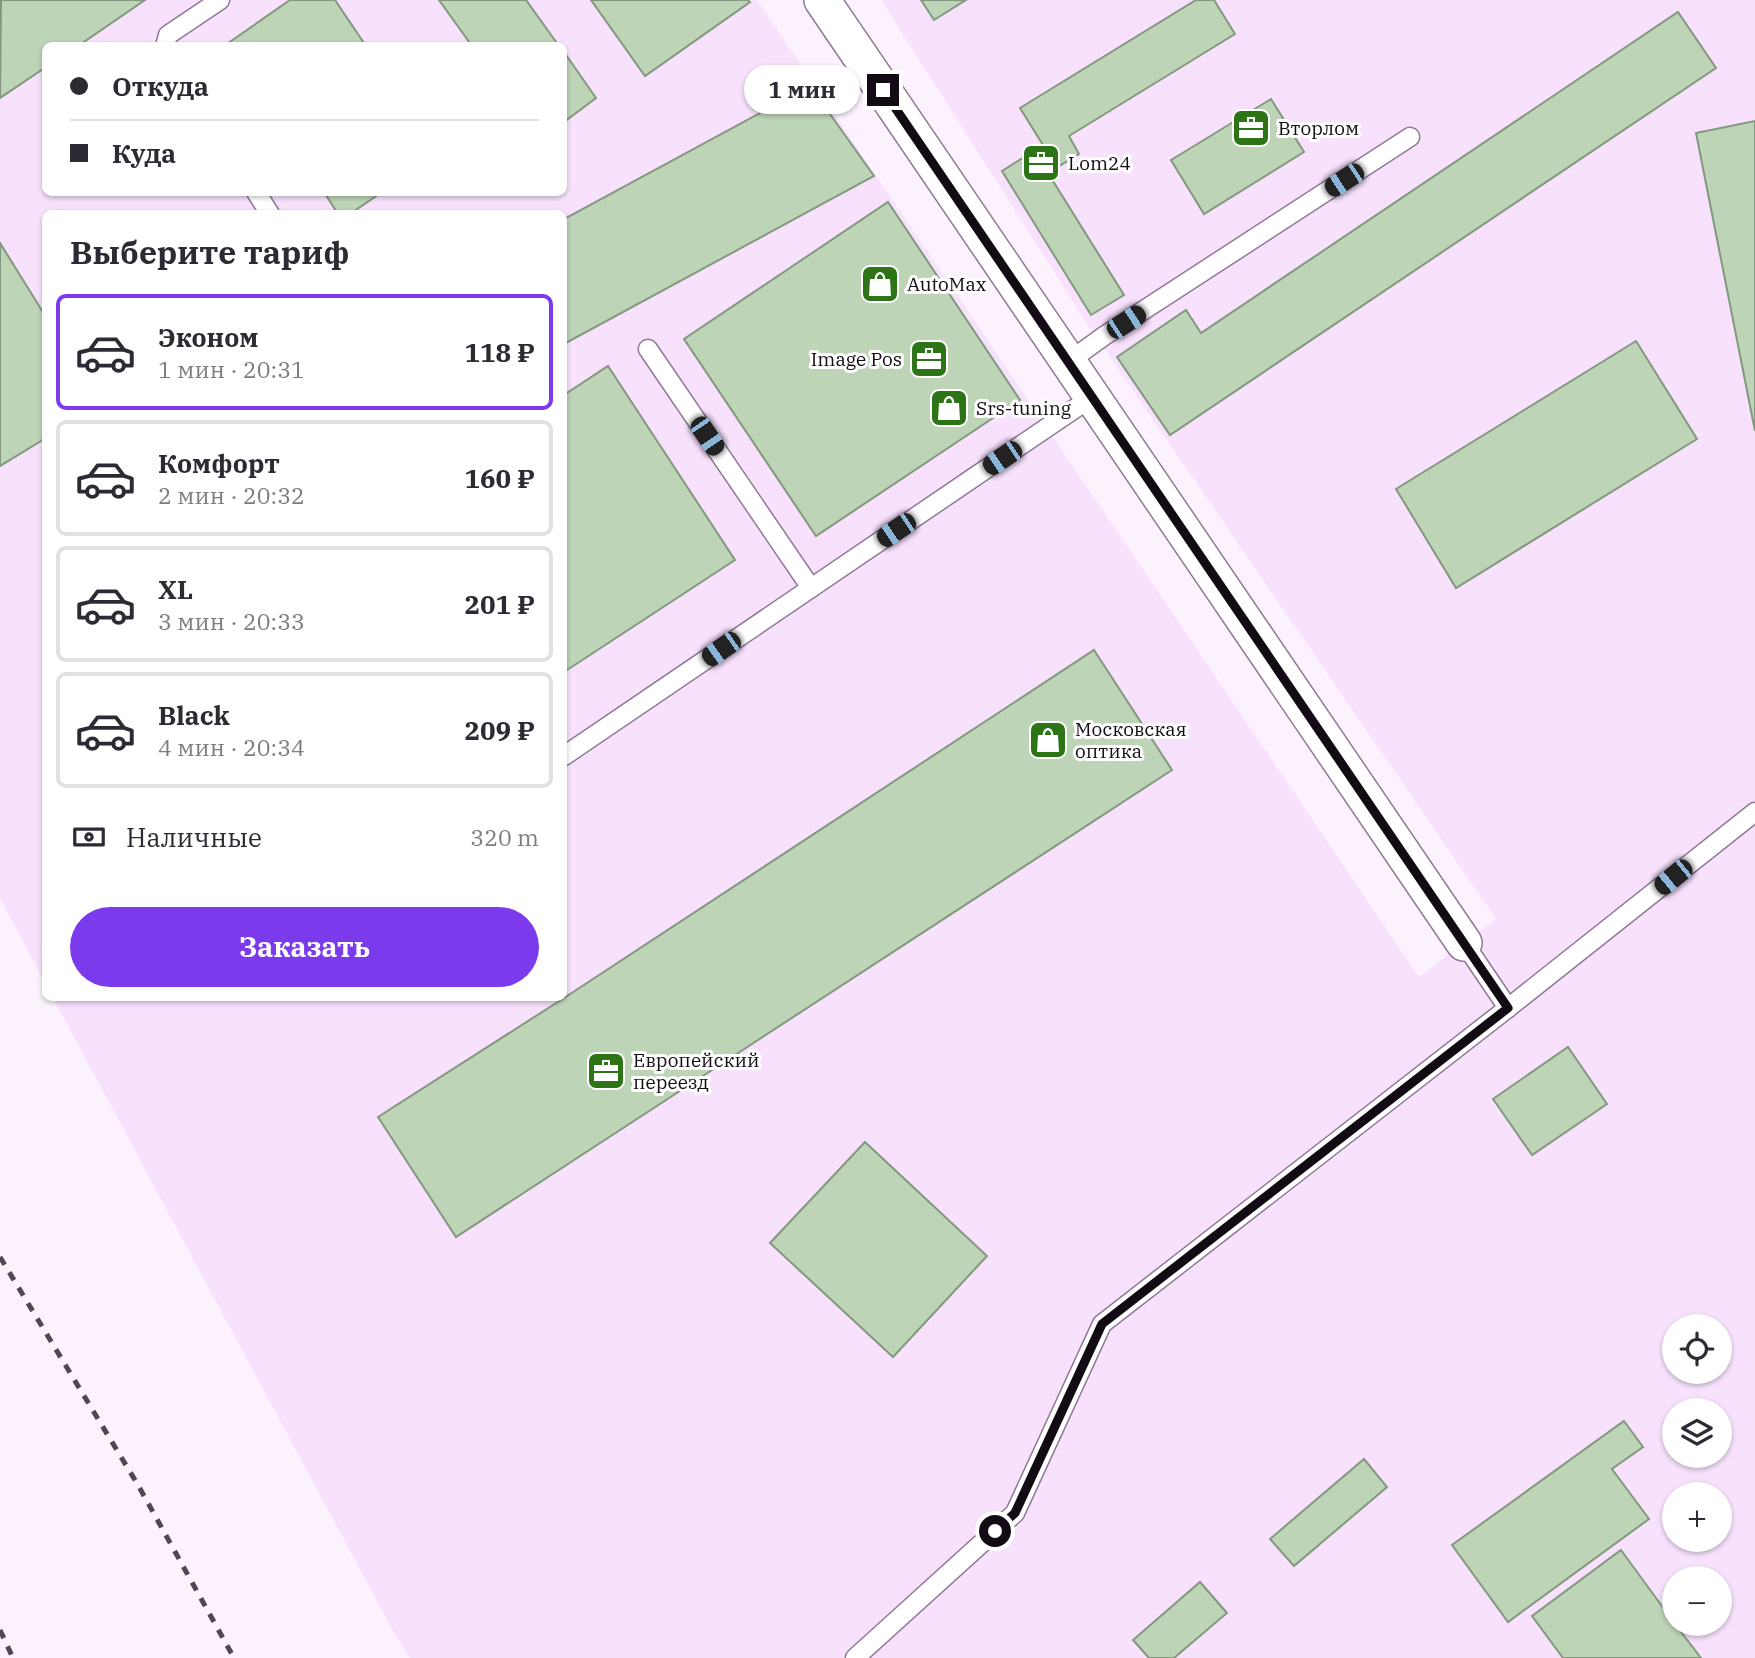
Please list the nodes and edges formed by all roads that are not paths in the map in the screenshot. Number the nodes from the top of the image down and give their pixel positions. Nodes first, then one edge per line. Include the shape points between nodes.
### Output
1 (220, 0) edge
2 (822, 0) edge
3 (167, 42) edge
4 (1410, 137) dead end
5 (648, 349) dead end
6 (1068, 362) junction
7 (1092, 397) junction
8 (811, 588) junction
9 (567, 754) edge
10 (1755, 812) edge
11 (1464, 943) joint
12 (1508, 1008) junction
13 (855, 1658) edge

1 - 3 lane via 168,35
2 - 6 street
4 - 6 lane
5 - 8 lane
6 - 7 street
7 - 8 lane
7 - 11 street
8 - 9 lane
10 - 12 lane
11 - 12 lane
12 - 13 lane via 1102,1324 1015,1513

